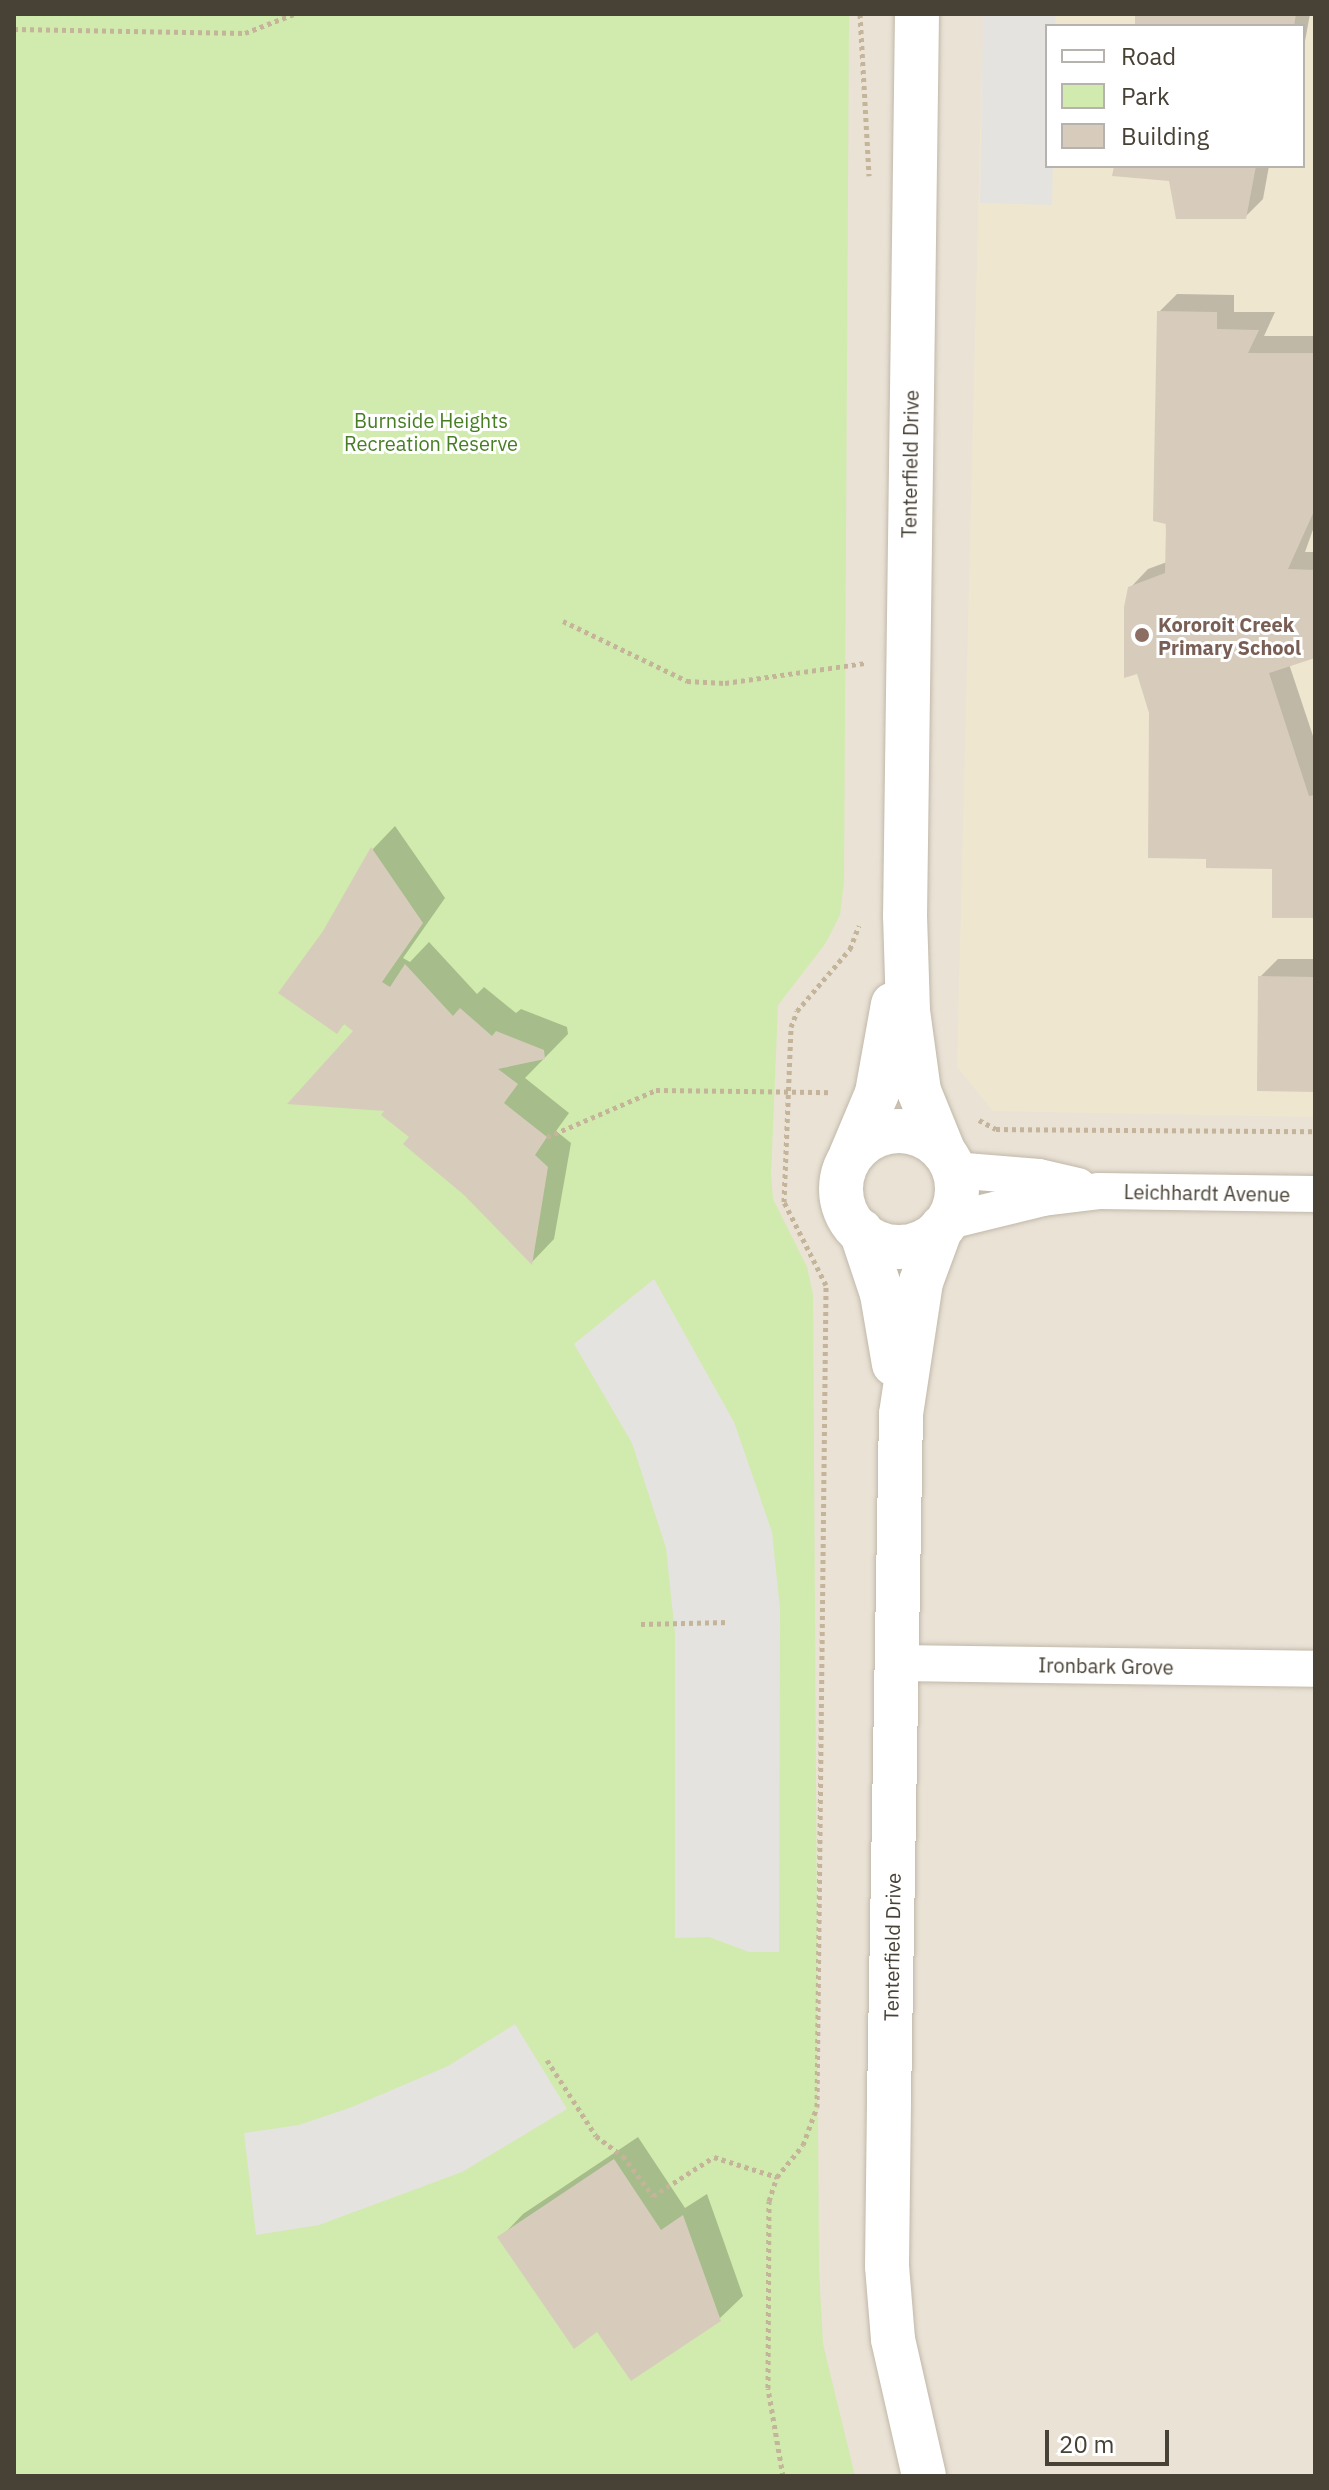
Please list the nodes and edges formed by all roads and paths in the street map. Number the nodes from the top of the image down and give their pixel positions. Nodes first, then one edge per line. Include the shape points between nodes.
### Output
1 (294, 14) edge
2 (860, 14) edge
3 (917, 14) edge
4 (14, 29) edge
5 (870, 183) dead end
6 (563, 621) dead end
7 (866, 648) dead end
8 (865, 663) junction
9 (865, 679) dead end
10 (905, 915) junction
11 (860, 919) dead end
12 (788, 1091) junction
13 (996, 1129) dead end
14 (1315, 1131) edge
15 (547, 1137) dead end
16 (851, 1155) junction
17 (948, 1160) junction
18 (1099, 1191) junction
19 (1315, 1194) edge
20 (943, 1225) junction
21 (861, 1231) junction
22 (901, 1414) junction
23 (729, 1622) dead end
24 (641, 1624) dead end
25 (897, 1663) junction
26 (1315, 1669) edge
27 (547, 2060) dead end
28 (777, 2177) junction
29 (783, 2476) edge
30 (924, 2476) edge

1 - 4 path via 245,33
2 - 5 path via 862,120
3 - 10 street, Tenterfield Drive
6 - 8 path via 687,681 725,683
7 - 8 path
8 - 9 path
10 - 16 street, Tenterfield Drive via 877,1093
10 - 17 street, Tenterfield Drive via 912,1053 920,1097
11 - 12 path via 850,949 797,1011 791,1027
12 - 15 path via 656,1090
12 - 28 path via 784,1202 826,1285 825,1486 817,2107 803,2145
13 - 14 path
16 - 17 street via 879,1134 896,1130 929,1139
16 - 21 street via 841,1190 845,1209
17 - 18 street, Leichhardt Avenue
17 - 20 street via 956,1194
18 - 19 street, Leichhardt Avenue
18 - 20 street, Leichhardt Avenue via 1043,1198
20 - 21 street via 921,1242 903,1246 884,1245
20 - 22 street, Tenterfield Drive via 921,1282
21 - 22 street, Tenterfield Drive via 888,1320
22 - 25 street, Tenterfield Drive
23 - 24 path
25 - 26 street, Ironbark Grove
25 - 30 street, Tenterfield Drive via 887,2266 905,2411
27 - 28 path via 596,2136 623,2156 653,2196 714,2157
28 - 29 path via 769,2201 768,2388

